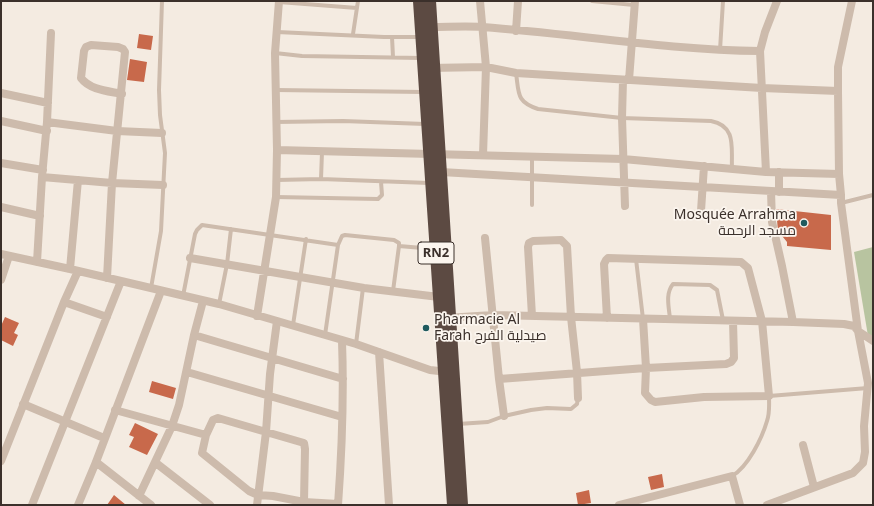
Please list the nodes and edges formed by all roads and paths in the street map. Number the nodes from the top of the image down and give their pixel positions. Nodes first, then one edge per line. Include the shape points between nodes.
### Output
1 (162, 1) edge
2 (358, 1) edge
3 (419, 1) edge
4 (430, 1) edge
5 (480, 1) edge
6 (518, 1) edge
7 (592, 1) edge
8 (723, 1) edge
9 (776, 1) edge
10 (852, 1) edge
11 (279, 2) edge
12 (635, 3) edge
13 (357, 8) junction
14 (431, 27) junction
15 (482, 27) junction
16 (516, 31) junction
17 (276, 32) junction
18 (51, 33) dead end
19 (353, 34) junction
20 (392, 36) junction
21 (422, 37) junction
22 (631, 43) junction
23 (720, 50) junction
24 (760, 51) junction
25 (275, 53) junction
26 (393, 57) junction
27 (427, 65) junction
28 (486, 67) junction
29 (516, 73) junction
30 (626, 80) junction
31 (762, 88) junction
32 (275, 90) junction
33 (1, 92) edge
34 (426, 92) junction
35 (838, 92) junction
36 (122, 94) junction
37 (48, 103) junction
38 (622, 118) junction
39 (1, 121) edge
40 (47, 122) junction
41 (276, 122) junction
42 (428, 124) junction
43 (117, 130) junction
44 (47, 131) junction
45 (162, 132) junction
46 (277, 150) junction
47 (322, 152) junction
48 (435, 154) junction
49 (483, 155) junction
50 (532, 156) junction
51 (623, 159) junction
52 (1, 163) edge
53 (704, 166) junction
54 (732, 169) junction
55 (441, 172) junction
56 (766, 172) junction
57 (779, 172) junction
58 (43, 174) junction
59 (839, 174) junction
60 (532, 177) junction
61 (321, 179) junction
62 (78, 180) junction
63 (277, 180) junction
64 (381, 182) junction
65 (112, 183) junction
66 (624, 183) junction
67 (432, 184) junction
68 (163, 185) junction
69 (702, 187) junction
70 (775, 191) junction
71 (873, 195) edge
72 (276, 197) junction
73 (841, 199) junction
74 (532, 205) dead end
75 (625, 206) dead end
76 (1, 207) edge
77 (701, 211) dead end
78 (40, 216) junction
79 (231, 230) junction
80 (270, 234) junction
81 (485, 238) dead end
82 (306, 239) junction
83 (338, 245) junction
84 (399, 246) junction
85 (436, 249) junction
86 (5, 255) edge
87 (190, 258) junction
88 (636, 259) junction
89 (37, 262) junction
90 (227, 264) junction
91 (74, 270) junction
92 (264, 270) junction
93 (300, 276) junction
94 (107, 278) junction
95 (1, 280) edge
96 (121, 281) junction
97 (333, 282) junction
98 (151, 288) junction
99 (364, 288) junction
100 (161, 291) junction
101 (393, 292) junction
102 (183, 296) junction
103 (439, 297) junction
104 (203, 301) junction
105 (64, 302) junction
106 (219, 304) junction
107 (493, 315) junction
108 (257, 316) junction
109 (532, 316) junction
110 (108, 317) junction
111 (572, 317) junction
112 (445, 318) junction
113 (607, 318) junction
114 (643, 320) junction
115 (670, 320) junction
116 (723, 320) junction
117 (733, 321) junction
118 (762, 321) junction
119 (277, 322) junction
120 (793, 322) junction
121 (293, 326) junction
122 (858, 331) junction
123 (194, 335) junction
124 (324, 335) junction
125 (342, 341) junction
126 (873, 341) edge
127 (356, 344) junction
128 (379, 352) junction
129 (272, 358) junction
130 (646, 368) junction
131 (186, 372) junction
132 (449, 372) junction
133 (577, 372) junction
134 (343, 379) junction
135 (498, 379) junction
136 (868, 388) junction
137 (269, 395) junction
138 (769, 396) junction
139 (578, 398) joint
140 (24, 404) junction
141 (115, 410) junction
142 (504, 416) junction
143 (342, 418) junction
144 (66, 421) junction
145 (457, 424) junction
146 (172, 426) junction
147 (266, 432) junction
148 (206, 435) junction
149 (104, 438) junction
150 (804, 446) dead end
151 (1, 461) edge
152 (96, 462) junction
153 (156, 463) junction
154 (732, 476) junction
155 (814, 487) junction
156 (258, 495) junction
157 (139, 496) junction
158 (303, 504) edge
159 (630, 504) edge
160 (32, 505) edge
161 (78, 505) edge
162 (151, 505) edge
163 (210, 505) edge
164 (257, 505) edge
165 (338, 505) edge
166 (389, 505) edge
167 (453, 505) edge
168 (462, 505) edge
169 (619, 505) edge
170 (740, 505) edge
171 (767, 505) edge

1 - 45 lane via 159,83
2 - 13 lane
3 - 21 highway, RN2
4 - 14 highway, RN2
5 - 15 street
6 - 16 street
7 - 12 lane
8 - 23 lane
9 - 24 street
10 - 35 street via 838,67
11 - 13 lane
11 - 17 street
12 - 22 street
13 - 19 lane
14 - 15 street
14 - 27 highway, RN2
15 - 16 street
15 - 28 street
16 - 22 street
17 - 19 lane
17 - 25 street
18 - 37 street
19 - 20 lane
20 - 21 lane
20 - 26 lane
21 - 27 highway, RN2
22 - 23 street
22 - 30 street
23 - 24 street
24 - 31 street
25 - 26 lane via 302,56
25 - 32 street
26 - 27 lane
27 - 28 street
27 - 34 highway, RN2
27 - 48 highway, RN2
28 - 29 street
28 - 49 street
29 - 30 street
29 - 38 lane via 519,96 529,106
30 - 31 street
30 - 38 street
31 - 35 street
31 - 56 street
32 - 34 lane
32 - 41 street
33 - 37 street
34 - 42 highway, RN2
35 - 59 street
36 - 36 street via 90,86 81,78 86,47 91,45 123,49 125,58
36 - 43 street
37 - 40 street
38 - 51 street
38 - 54 lane via 719,122 729,131
39 - 44 street
40 - 43 street
40 - 44 street
41 - 42 lane
41 - 46 street
42 - 48 highway, RN2
43 - 45 street
43 - 65 street
44 - 58 street
45 - 68 lane via 165,153
46 - 47 street
46 - 63 street
47 - 48 street
47 - 61 lane
48 - 49 street
48 - 55 highway, RN2
48 - 67 highway, RN2
49 - 50 street
50 - 51 street
50 - 60 lane
51 - 53 street
51 - 66 street
52 - 58 street
53 - 54 street
53 - 69 street
54 - 56 street
55 - 60 street
55 - 112 highway, RN2
56 - 57 street
57 - 59 street
57 - 70 street
58 - 62 street
58 - 78 street
59 - 73 street
60 - 66 street
60 - 74 lane
61 - 63 lane
61 - 64 lane
62 - 65 street
62 - 91 street
63 - 72 street
64 - 67 lane
64 - 72 lane via 382,196 378,199
65 - 68 street
65 - 94 street
66 - 69 street
66 - 75 street
67 - 85 highway, RN2
68 - 98 lane via 161,231
69 - 70 street
69 - 77 street
70 - 73 street
70 - 120 street via 772,222
71 - 73 lane
72 - 80 street
73 - 122 street
76 - 78 street
78 - 89 street
79 - 80 lane
79 - 87 lane via 202,225 195,234
79 - 90 lane
80 - 82 lane
80 - 92 street
81 - 107 street
82 - 83 lane
82 - 93 lane
83 - 84 lane via 344,235 394,240
83 - 97 lane
84 - 85 lane
84 - 101 lane
85 - 103 highway, RN2
86 - 89 street
86 - 95 street
87 - 90 street
87 - 102 lane
88 - 113 street via 608,258 604,264
88 - 114 lane
88 - 118 street via 741,262 748,268
89 - 91 street
90 - 92 street
90 - 106 lane
91 - 94 street
91 - 105 street
92 - 93 street
92 - 108 street
93 - 97 street
93 - 121 lane
94 - 96 street
96 - 98 street
96 - 110 street
97 - 99 street
97 - 124 lane
98 - 100 street
99 - 101 street
99 - 127 lane
100 - 102 street
100 - 141 street
101 - 103 street
102 - 104 street
103 - 112 highway, RN2
104 - 106 street
104 - 123 street
105 - 110 street
105 - 140 street
106 - 108 street
107 - 109 street
107 - 112 street
107 - 135 street
108 - 119 street
109 - 111 street
109 - 111 street via 529,243 561,240 567,246
110 - 144 street
111 - 113 street
111 - 133 street
112 - 132 highway, RN2
113 - 114 street
114 - 115 street
114 - 130 street
115 - 116 street
115 - 116 lane via 668,295 673,284 710,285 717,290
116 - 117 street
117 - 118 street
117 - 130 street via 734,358 731,362
118 - 120 street
118 - 138 street
119 - 121 street
119 - 129 street
120 - 122 street via 844,324 854,326
121 - 124 street
122 - 126 street
122 - 136 street
123 - 129 street
123 - 131 street
124 - 125 street
125 - 127 street
125 - 134 street
127 - 128 street
128 - 132 street via 430,370
128 - 166 street
129 - 134 street
129 - 137 street
130 - 133 street
130 - 138 street via 646,393 650,400 655,402 704,397
131 - 137 street
131 - 146 street
132 - 145 highway, RN2
132 - 167 highway, RN2
133 - 135 street
133 - 139 street
134 - 143 street
135 - 142 street
136 - 138 lane
136 - 155 street via 864,426 865,452 862,463 853,473
137 - 143 street
137 - 147 street
138 - 154 lane via 768,420 755,448 739,472
139 - 142 lane via 577,404 571,409 547,408
140 - 144 street
140 - 151 street
141 - 146 street
141 - 149 street
142 - 145 lane via 488,422
143 - 165 street
144 - 149 street
144 - 160 street
145 - 168 highway, RN2
146 - 148 street
146 - 153 street
147 - 148 street via 218,418 213,420
147 - 156 street
147 - 158 street via 304,443 306,449
148 - 156 street via 202,453 249,491
149 - 152 street
150 - 155 street
152 - 157 street
152 - 161 street
153 - 157 street
153 - 163 street
154 - 159 street
154 - 170 street
155 - 171 street
156 - 158 street
156 - 164 street
157 - 162 street
158 - 165 street
159 - 169 street

